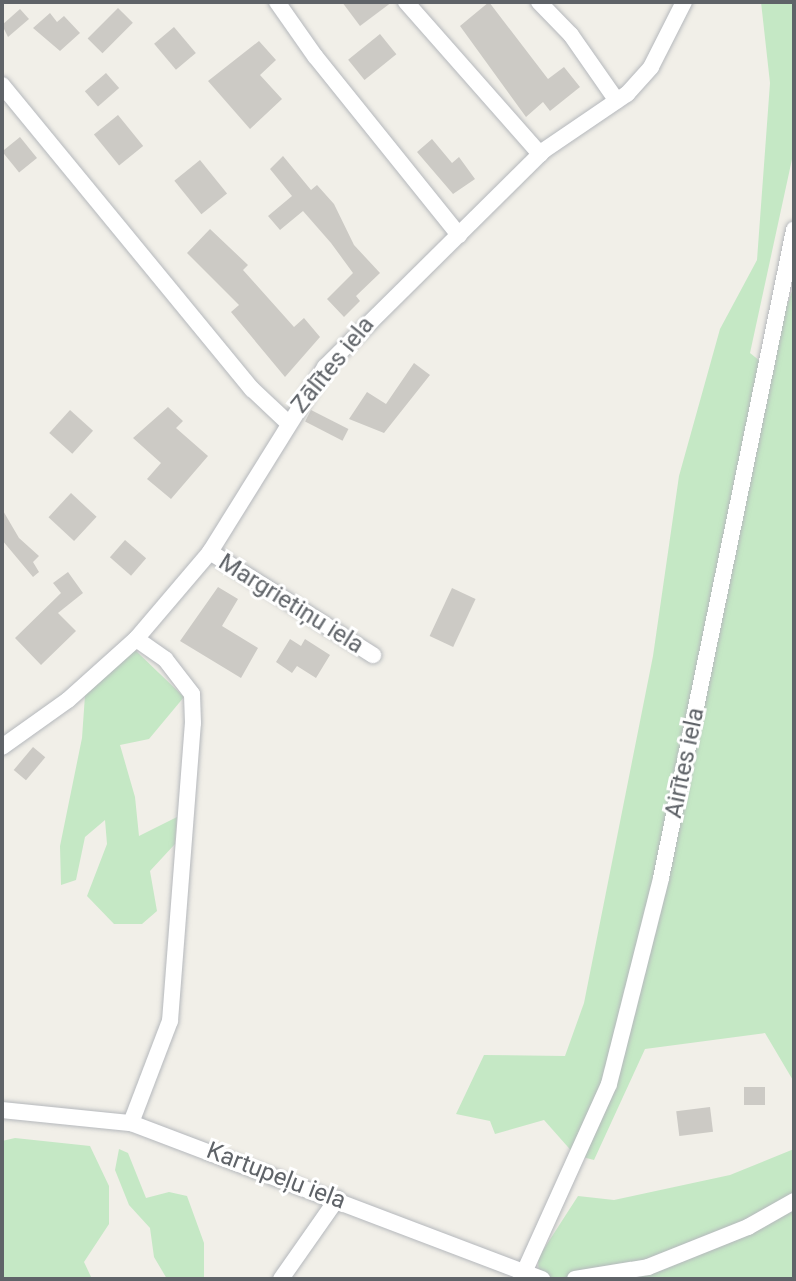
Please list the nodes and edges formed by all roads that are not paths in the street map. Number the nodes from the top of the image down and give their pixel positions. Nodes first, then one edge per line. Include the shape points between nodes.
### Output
1 (277, 2) edge
2 (406, 2) edge
3 (539, 2) edge
4 (684, 2) edge
5 (2, 85) edge
6 (617, 101) junction
7 (540, 154) junction
8 (794, 230) edge
9 (459, 235) junction
10 (287, 422) junction
11 (210, 552) junction
12 (136, 639) junction
13 (373, 655) dead end
14 (2, 747) edge
15 (2, 1110) edge
16 (131, 1123) junction
17 (337, 1199) junction
18 (794, 1201) edge
19 (522, 1276) edge
20 (281, 1279) edge
21 (542, 1279) edge
22 (575, 1279) edge

1 - 9 street
2 - 7 street
3 - 6 street via 571,35
4 - 6 street, Zālītes iela via 651,67
5 - 10 street via 252,389
6 - 7 street, Zālītes iela
7 - 9 street, Zālītes iela
8 - 19 street, Airītes iela via 661,878 609,1084
9 - 10 street, Zālītes iela via 366,321
10 - 11 street, Zālītes iela
11 - 12 street, Zālītes iela
11 - 13 street, Margrietiņu iela
12 - 14 street, Zālītes iela via 68,700
12 - 16 street via 165,659 192,694 193,723 170,1021
15 - 16 street, Kartupeļu iela
16 - 17 street, Kartupeļu iela
17 - 19 street, Kartupeļu iela
17 - 20 street
18 - 22 street via 748,1227 648,1267
19 - 21 street, Kartupeļu iela

